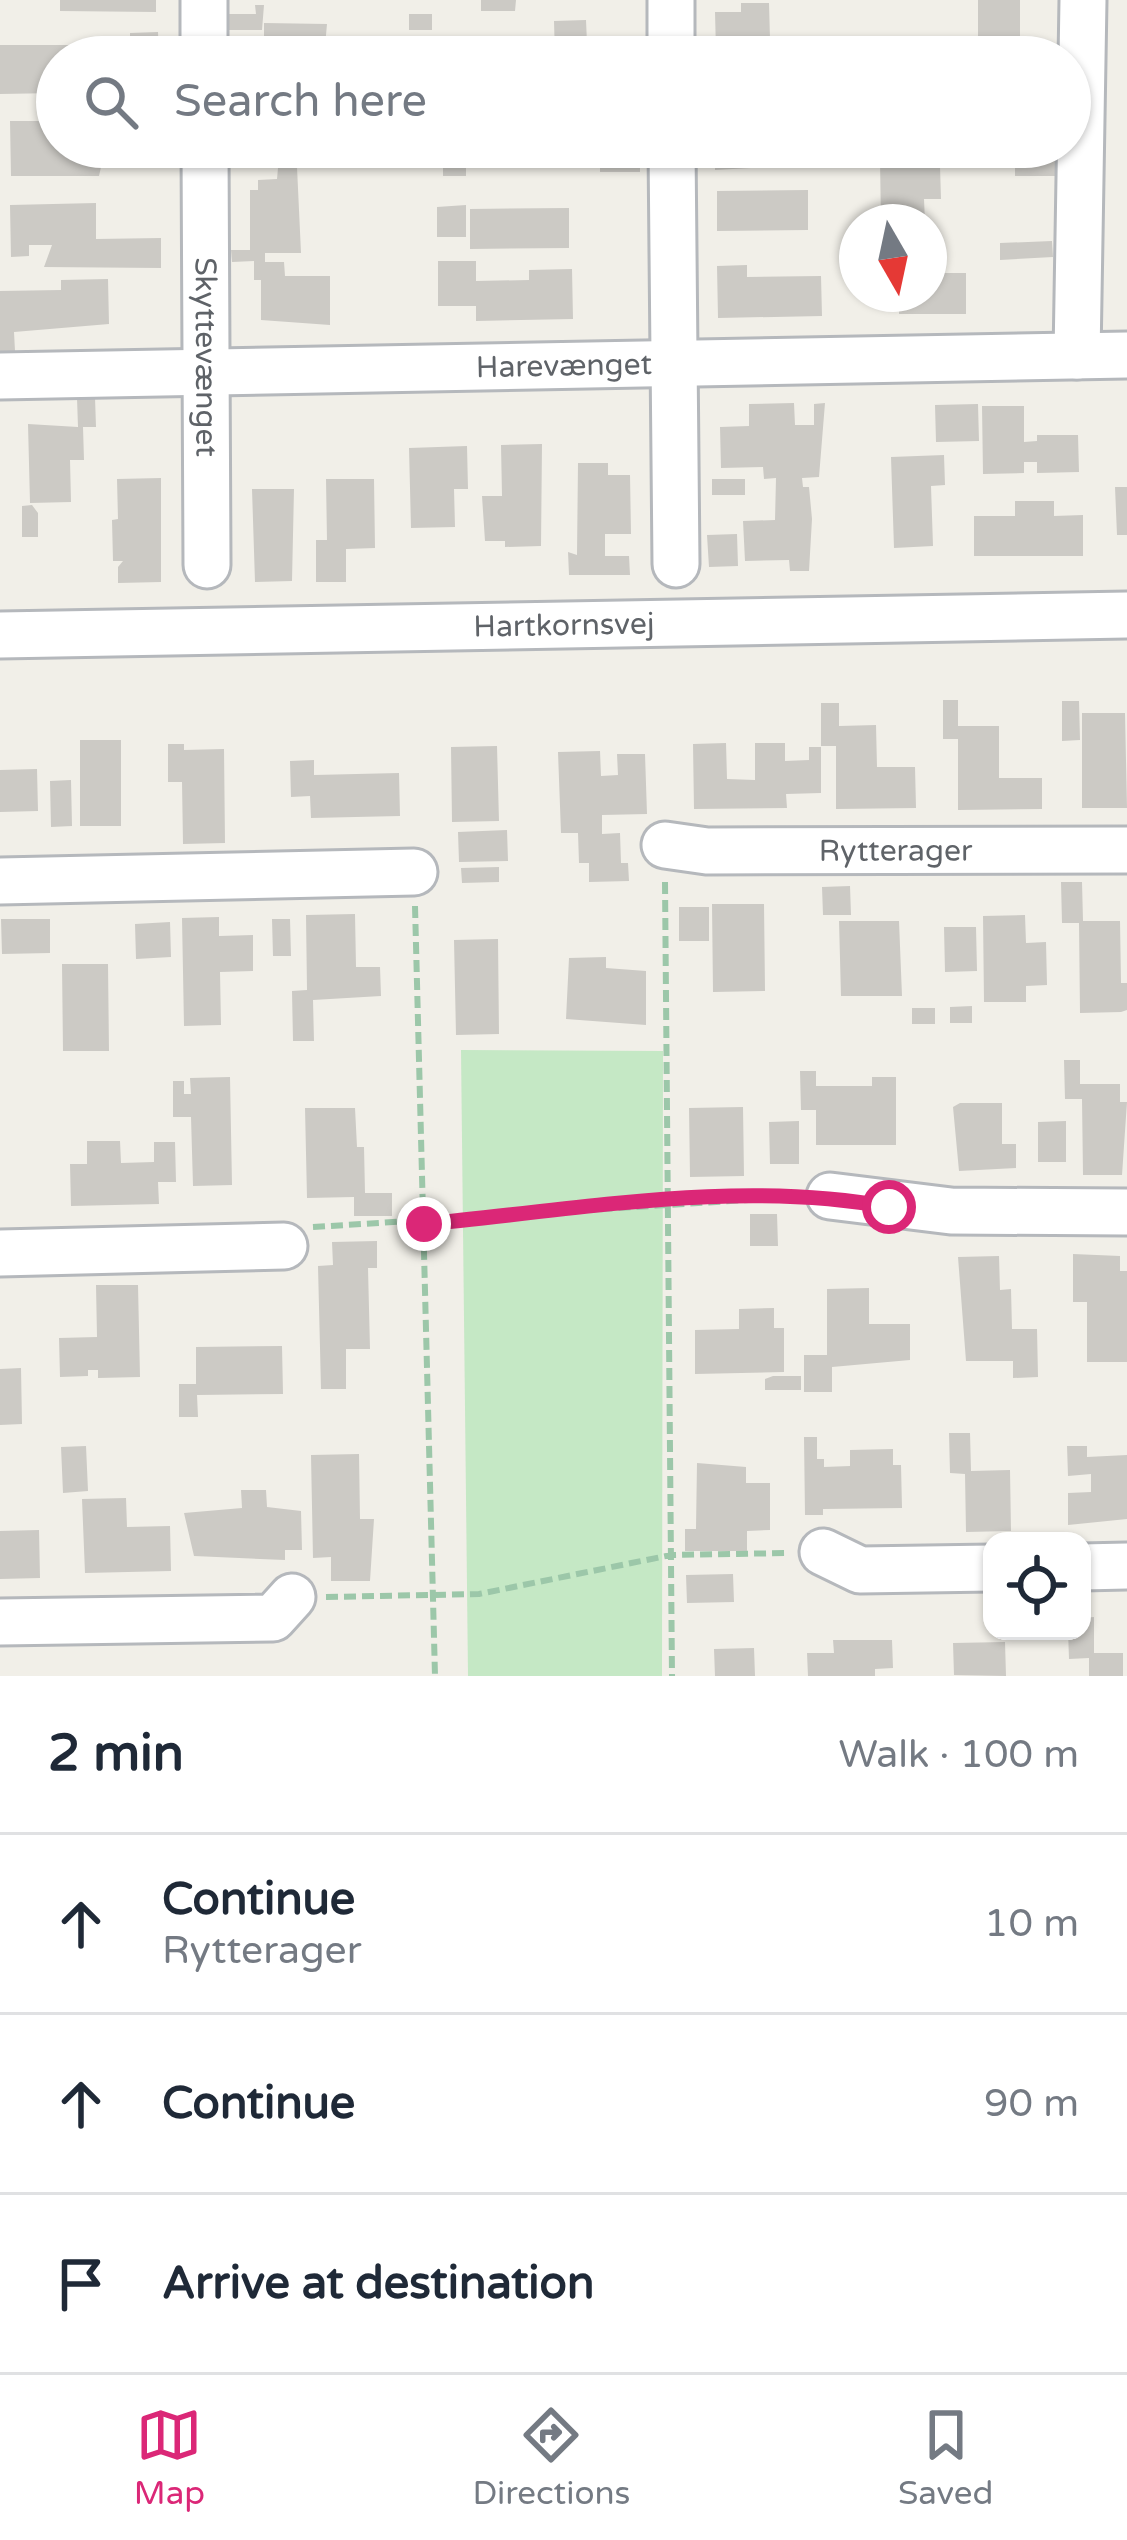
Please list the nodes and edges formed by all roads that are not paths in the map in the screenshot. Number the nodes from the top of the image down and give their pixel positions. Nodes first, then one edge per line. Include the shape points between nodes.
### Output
1 (204, 0) edge
2 (670, 0) edge
3 (1082, 0) edge
4 (204, 36) edge
5 (671, 36) edge
6 (1081, 36) edge
7 (205, 168) edge
8 (672, 168) edge
9 (1080, 168) edge
10 (1127, 355) edge
11 (1077, 356) junction
12 (674, 363) junction
13 (207, 372) junction
14 (0, 376) edge
15 (676, 564) dead end
16 (207, 565) dead end
17 (1127, 615) edge
18 (0, 635) edge
19 (665, 844) road end
20 (1127, 850) edge
21 (414, 872) road end
22 (0, 881) edge
23 (830, 1196) road end
24 (1127, 1212) edge
25 (284, 1246) road end
26 (0, 1253) edge
27 (823, 1552) road end
28 (1127, 1566) edge
29 (1091, 1567) edge
30 (983, 1568) edge
31 (292, 1597) road end
32 (0, 1622) edge

1 - 4 street
2 - 5 street
3 - 6 street
7 - 13 street, Skyttevænget
8 - 12 street
9 - 11 street
10 - 11 street, Harevænget
11 - 12 street, Harevænget
12 - 13 street, Harevænget
12 - 15 street
13 - 14 street, Harevænget
13 - 16 street, Skyttevænget
17 - 18 street, Hartkornsvej
19 - 20 street, Rytterager via 707,851
21 - 22 street
23 - 24 street via 951,1211
25 - 26 street
27 - 30 street via 860,1570
28 - 29 street
31 - 32 street via 273,1618

